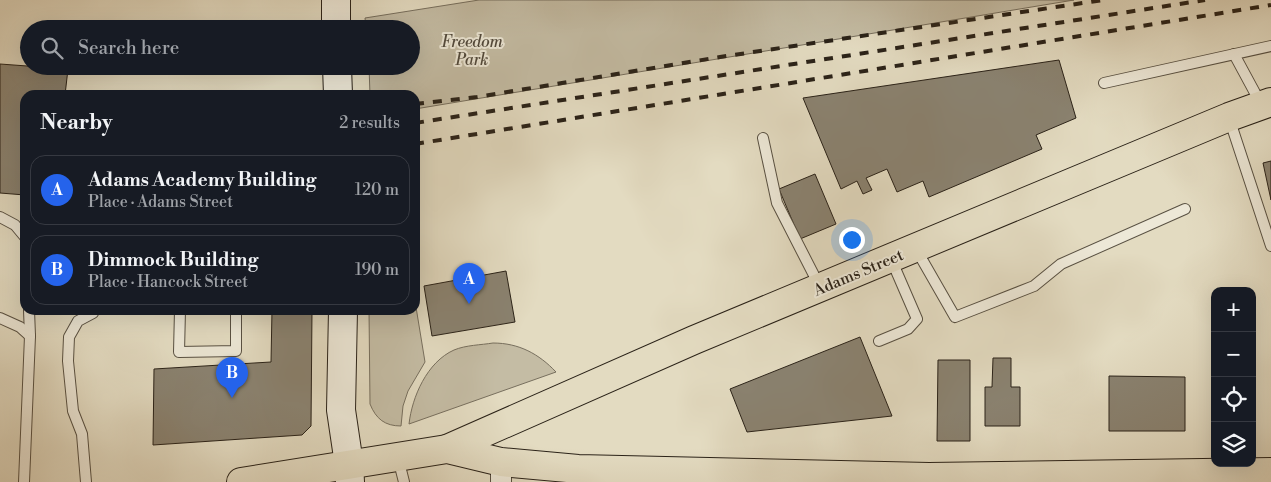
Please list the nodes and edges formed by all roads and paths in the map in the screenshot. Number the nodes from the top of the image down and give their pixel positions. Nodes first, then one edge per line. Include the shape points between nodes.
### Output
1 (336, 0) edge
2 (336, 20) edge
3 (1271, 46) edge
4 (1234, 54) junction
5 (1104, 83) dead end
6 (1266, 104) edge
7 (1229, 117) junction
8 (763, 138) dead end
9 (1184, 209) dead end
10 (0, 218) edge
11 (20, 231) edge
12 (1271, 246) edge
13 (916, 248) junction
14 (891, 258) junction
15 (820, 288) junction
16 (29, 315) edge
17 (90, 315) edge
18 (180, 315) edge
19 (236, 315) edge
20 (343, 315) edge
21 (0, 318) edge
22 (30, 336) junction
23 (879, 341) dead end
24 (447, 449) junction
25 (401, 469) edge
26 (501, 472) edge
27 (1271, 472) edge
28 (349, 473) edge
29 (681, 477) edge
30 (729, 477) edge
31 (1121, 478) edge
32 (930, 480) edge
33 (24, 482) edge
34 (86, 482) edge
35 (240, 482) edge

1 - 2 street
3 - 4 lane
4 - 5 lane
4 - 6 lane
6 - 7 main road, Adams Street
7 - 12 lane
7 - 13 main road, Adams Street
8 - 15 lane via 777,203
9 - 13 lane via 1061,264 1034,286 955,317
10 - 11 lane
13 - 14 main road, Adams Street
14 - 15 main road, Adams Street
14 - 23 lane via 917,319 908,329
15 - 24 main road, Adams Street
16 - 22 lane
17 - 34 lane via 78,322 69,337 68,360 73,411 82,434
18 - 19 lane via 179,352 236,351
20 - 28 street via 340,410
21 - 22 lane via 20,327
22 - 33 lane
24 - 25 main road
24 - 26 main road
25 - 28 main road
26 - 29 main road via 578,469
27 - 31 main road
28 - 35 main road
29 - 30 main road
30 - 32 main road
31 - 32 main road

